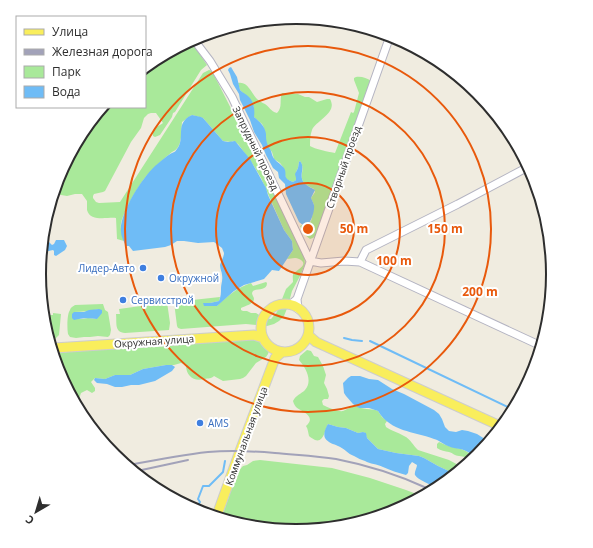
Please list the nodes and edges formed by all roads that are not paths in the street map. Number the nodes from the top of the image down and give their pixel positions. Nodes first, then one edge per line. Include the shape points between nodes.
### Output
1 (388, 41) edge
2 (198, 45) edge
3 (524, 169) edge
4 (310, 261) junction
5 (360, 262) junction
6 (295, 304) junction
7 (259, 334) junction
8 (306, 338) junction
9 (536, 344) edge
10 (58, 348) edge
11 (277, 353) junction
12 (496, 425) edge
13 (218, 512) edge

1 - 4 street, Створный проезд
2 - 4 street, Запрудный проезд via 232,98
3 - 5 street via 366,250
4 - 5 street
4 - 6 street, Створный проезд
5 - 9 street
6 - 7 main road via 281,304 268,311 263,317
6 - 8 main road via 307,319 309,327
7 - 10 main road, Окружная улица
7 - 11 main road
8 - 11 main road via 298,348
8 - 12 main road
11 - 13 main road, Коммунальная улица

